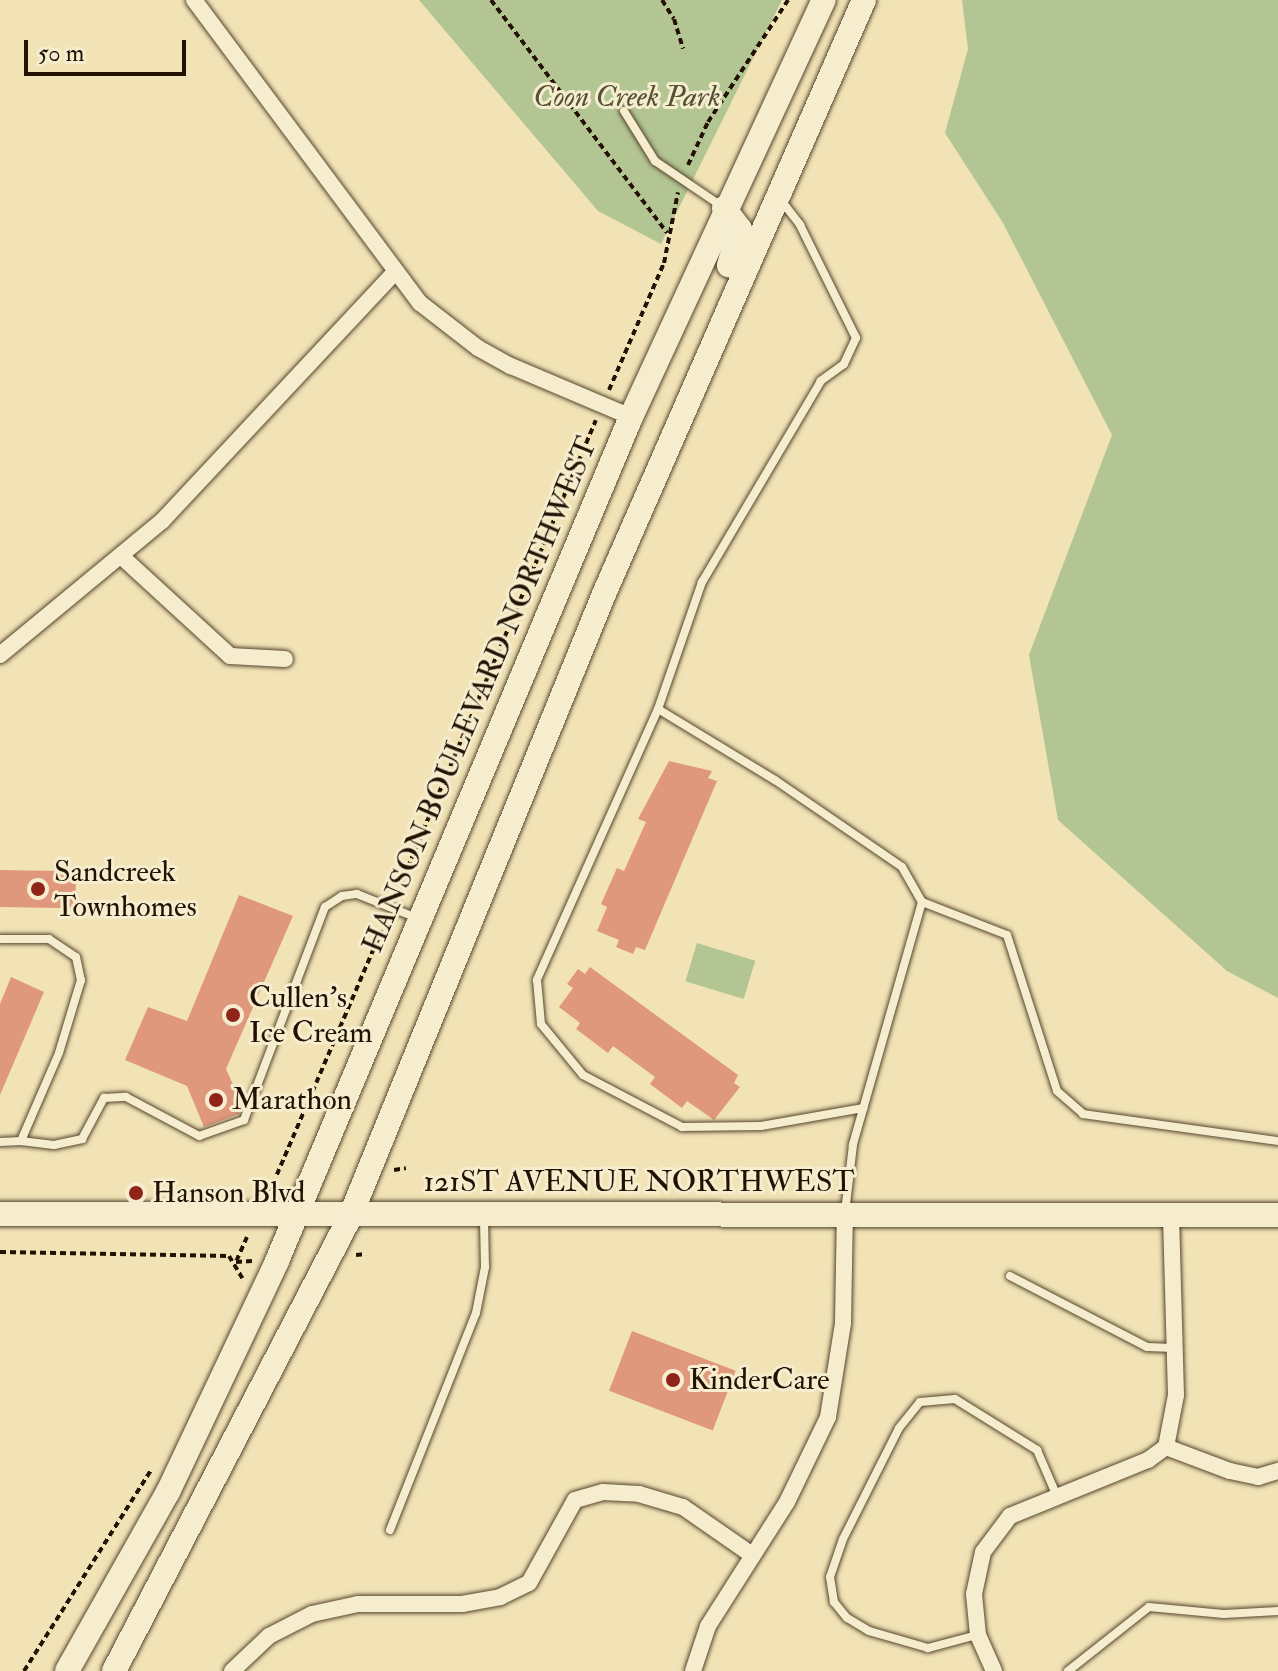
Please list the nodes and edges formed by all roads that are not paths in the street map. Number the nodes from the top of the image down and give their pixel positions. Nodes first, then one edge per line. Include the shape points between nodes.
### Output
1 (194, 0) edge
2 (824, 0) edge
3 (864, 0) edge
4 (624, 111) dead end
5 (777, 194) junction
6 (724, 208) junction
7 (396, 271) junction
8 (631, 417) junction
9 (121, 556) junction
10 (0, 655) edge
11 (578, 657) junction
12 (285, 659) dead end
13 (658, 709) junction
14 (922, 902) junction
15 (421, 920) junction
16 (0, 939) edge
17 (863, 1108) junction
18 (21, 1141) junction
19 (1278, 1141) edge
20 (0, 1142) edge
21 (845, 1212) junction
22 (0, 1214) edge
23 (483, 1214) junction
24 (1278, 1215) edge
25 (1171, 1216) junction
26 (350, 1217) junction
27 (296, 1218) junction
28 (1010, 1276) dead end
29 (1174, 1348) junction
30 (1166, 1447) junction
31 (1278, 1471) edge
32 (1056, 1494) junction
33 (390, 1530) dead end
34 (752, 1555) junction
35 (1278, 1611) edge
36 (978, 1635) junction
37 (67, 1671) edge
38 (114, 1671) edge
39 (232, 1671) edge
40 (693, 1671) edge
41 (994, 1671) edge
42 (1068, 1671) edge

1 - 7 street
2 - 6 main road, HANSON BOULEVARD NORTHWEST
3 - 5 main road
4 - 6 lane via 655,161
5 - 11 main road
5 - 13 lane via 800,225 856,338 844,364 821,381 702,582
6 - 8 main road, HANSON BOULEVARD NORTHWEST
6 - 11 main road via 736,219 739,242 579,619
7 - 8 street via 420,303 478,348
7 - 9 street via 162,521
8 - 15 main road, HANSON BOULEVARD NORTHWEST
9 - 10 street
9 - 12 street via 230,656
11 - 26 main road
13 - 14 lane via 902,867
13 - 17 lane via 537,980 541,1024 583,1075 682,1127 761,1126
14 - 17 lane
14 - 19 lane via 1007,935 1057,1091 1083,1114
15 - 18 lane via 357,894 325,907 244,1120 199,1136 126,1097 104,1098 82,1139 54,1145
15 - 27 main road, HANSON BOULEVARD NORTHWEST
16 - 18 lane via 49,939 76,957 81,980 59,1053
17 - 21 lane
18 - 20 lane
21 - 23 main road, 121ST AVENUE NORTHWEST
21 - 25 main road, 121ST AVENUE NORTHWEST
21 - 34 street via 843,1323 828,1417 787,1502
22 - 27 main road, 121ST AVENUE NORTHWEST
23 - 26 main road, 121ST AVENUE NORTHWEST
23 - 33 lane via 485,1267 476,1313
24 - 25 main road, 121ST AVENUE NORTHWEST
25 - 29 street
26 - 27 main road, 121ST AVENUE NORTHWEST
26 - 38 main road via 195,1525
27 - 37 main road, HANSON BOULEVARD NORTHWEST via 168,1492
28 - 29 lane via 1147,1347
29 - 30 street via 1176,1395
30 - 31 street via 1230,1471 1258,1477
30 - 32 street via 1148,1460
32 - 36 street via 1010,1516 983,1552 974,1594
32 - 36 lane via 1037,1450 955,1399 920,1402 899,1428 843,1539 830,1577 834,1602 847,1618 869,1631 928,1648
34 - 39 street via 683,1507 639,1494 603,1492 575,1500 529,1583 500,1597 462,1604 358,1604 312,1614 269,1636
34 - 40 street via 708,1626
35 - 42 lane via 1224,1614 1149,1607
36 - 41 street

